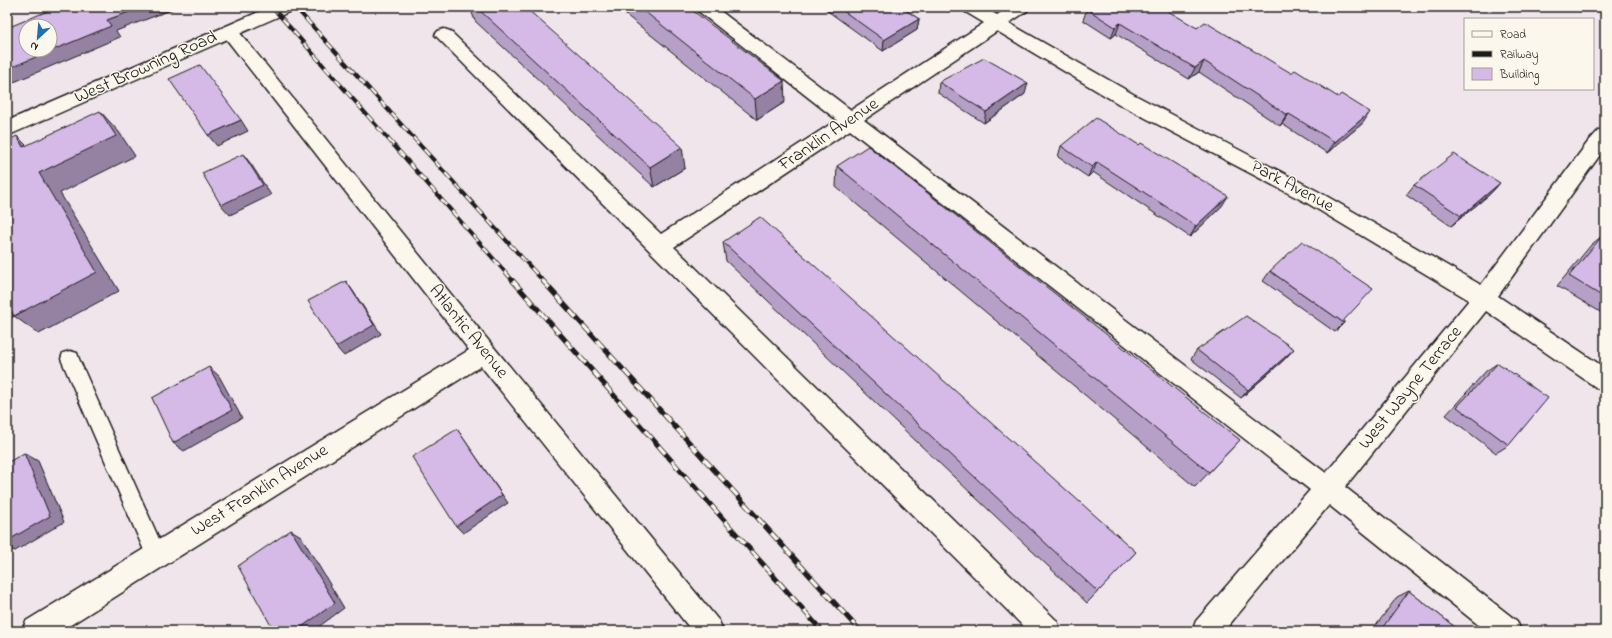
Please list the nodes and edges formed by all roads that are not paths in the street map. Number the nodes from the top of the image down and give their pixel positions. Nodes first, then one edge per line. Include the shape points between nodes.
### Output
1 (285, 7) edge
2 (704, 7) edge
3 (970, 7) edge
4 (1021, 7) edge
5 (997, 23) junction
6 (230, 32) junction
7 (444, 35) dead end
8 (852, 120) junction
9 (7, 130) edge
10 (1605, 136) edge
11 (660, 246) junction
12 (1484, 298) junction
13 (484, 352) junction
14 (70, 359) dead end
15 (1605, 381) edge
16 (1328, 489) junction
17 (156, 555) junction
18 (36, 631) edge
19 (709, 631) edge
20 (1047, 631) edge
21 (1206, 631) edge
22 (1507, 631) edge

1 - 6 street, West Browning Road
2 - 8 street
3 - 5 street, Park Avenue
4 - 5 street
5 - 8 street, Franklin Avenue
5 - 12 street, Park Avenue via 1126,99 1314,198
6 - 9 street, West Browning Road
6 - 13 street, Atlantic Avenue
7 - 11 street
8 - 11 street, Franklin Avenue
8 - 16 street
10 - 12 street, West Wayne Terrace
11 - 20 street
12 - 15 street, Park Avenue
12 - 16 street, West Wayne Terrace
13 - 17 street, West Franklin Avenue
13 - 19 street, Atlantic Avenue
14 - 17 lane
16 - 21 street, West Wayne Terrace
16 - 22 street
17 - 18 street, West Franklin Avenue

